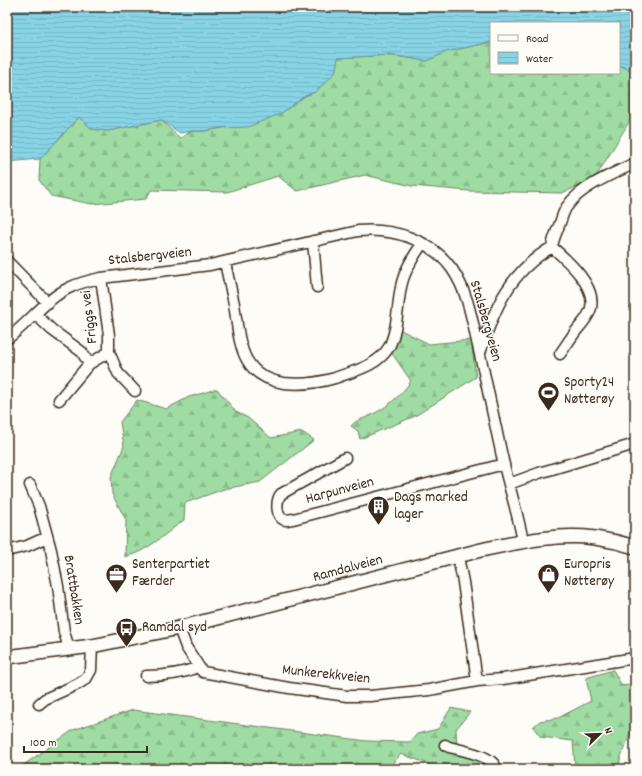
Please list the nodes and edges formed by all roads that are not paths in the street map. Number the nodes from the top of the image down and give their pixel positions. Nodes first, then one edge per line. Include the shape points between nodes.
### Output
1 (635, 163) edge
2 (313, 241) junction
3 (422, 244) junction
4 (552, 247) junction
5 (7, 261) edge
6 (224, 262) junction
7 (101, 278) junction
8 (317, 286) dead end
9 (48, 303) junction
10 (35, 314) junction
11 (7, 339) edge
12 (109, 352) junction
13 (480, 353) junction
14 (560, 354) dead end
15 (89, 364) junction
16 (135, 391) dead end
17 (59, 400) dead end
18 (635, 444) edge
19 (345, 458) dead end
20 (504, 464) junction
21 (509, 484) junction
22 (30, 485) dead end
23 (47, 537) junction
24 (523, 541) junction
25 (635, 547) edge
26 (7, 551) edge
27 (458, 557) junction
28 (180, 628) junction
29 (92, 646) junction
30 (69, 648) junction
31 (7, 656) edge
32 (635, 658) edge
33 (198, 667) junction
34 (146, 676) dead end
35 (477, 681) junction
36 (38, 704) dead end
37 (445, 745) dead end
38 (496, 769) edge

1 - 4 street via 586,189 569,203
2 - 3 street, Stalsbergveien via 358,231 379,230 400,234
2 - 6 street, Stalsbergveien
2 - 8 street
3 - 6 street via 404,276 394,333 384,353 363,368 313,383 290,384 270,380 250,364 239,339
3 - 13 street, Stalsbergveien via 442,258 459,282
4 - 13 street via 537,256 513,280 500,302
4 - 14 street via 577,271 590,291 592,300 590,311
5 - 9 street
6 - 7 street, Stalsbergveien
7 - 9 street, Stalsbergveien via 71,287
7 - 12 street, Friggs vei
9 - 10 street, Stalsbergveien
10 - 11 street, Stalsbergveien
10 - 15 street, Friggs vei via 82,352
12 - 15 street, Friggs vei
12 - 16 street, Friggs vei via 114,367
13 - 20 street, Stalsbergveien
15 - 17 street, Friggs vei
18 - 21 street
19 - 20 street, Harpunveien via 281,494 277,502 279,515 286,520 293,519
20 - 21 street, Stalsbergveien
21 - 24 street, Stalsbergveien
22 - 23 street, Brattbakken via 39,506
23 - 26 street
23 - 30 street, Brattbakken
24 - 25 main road, Ramdalveien via 584,537
24 - 27 main road, Ramdalveien
27 - 28 main road, Ramdalveien
27 - 35 street
28 - 29 main road, Ramdalveien
28 - 33 street via 186,647
29 - 30 main road, Ramdalveien
29 - 36 street via 91,670 86,679 45,698
30 - 31 main road
32 - 35 street, Munkerekkveien
33 - 34 street via 166,675
33 - 35 street, Munkerekkveien via 207,674 347,696 405,694
37 - 38 street via 485,757 493,762

